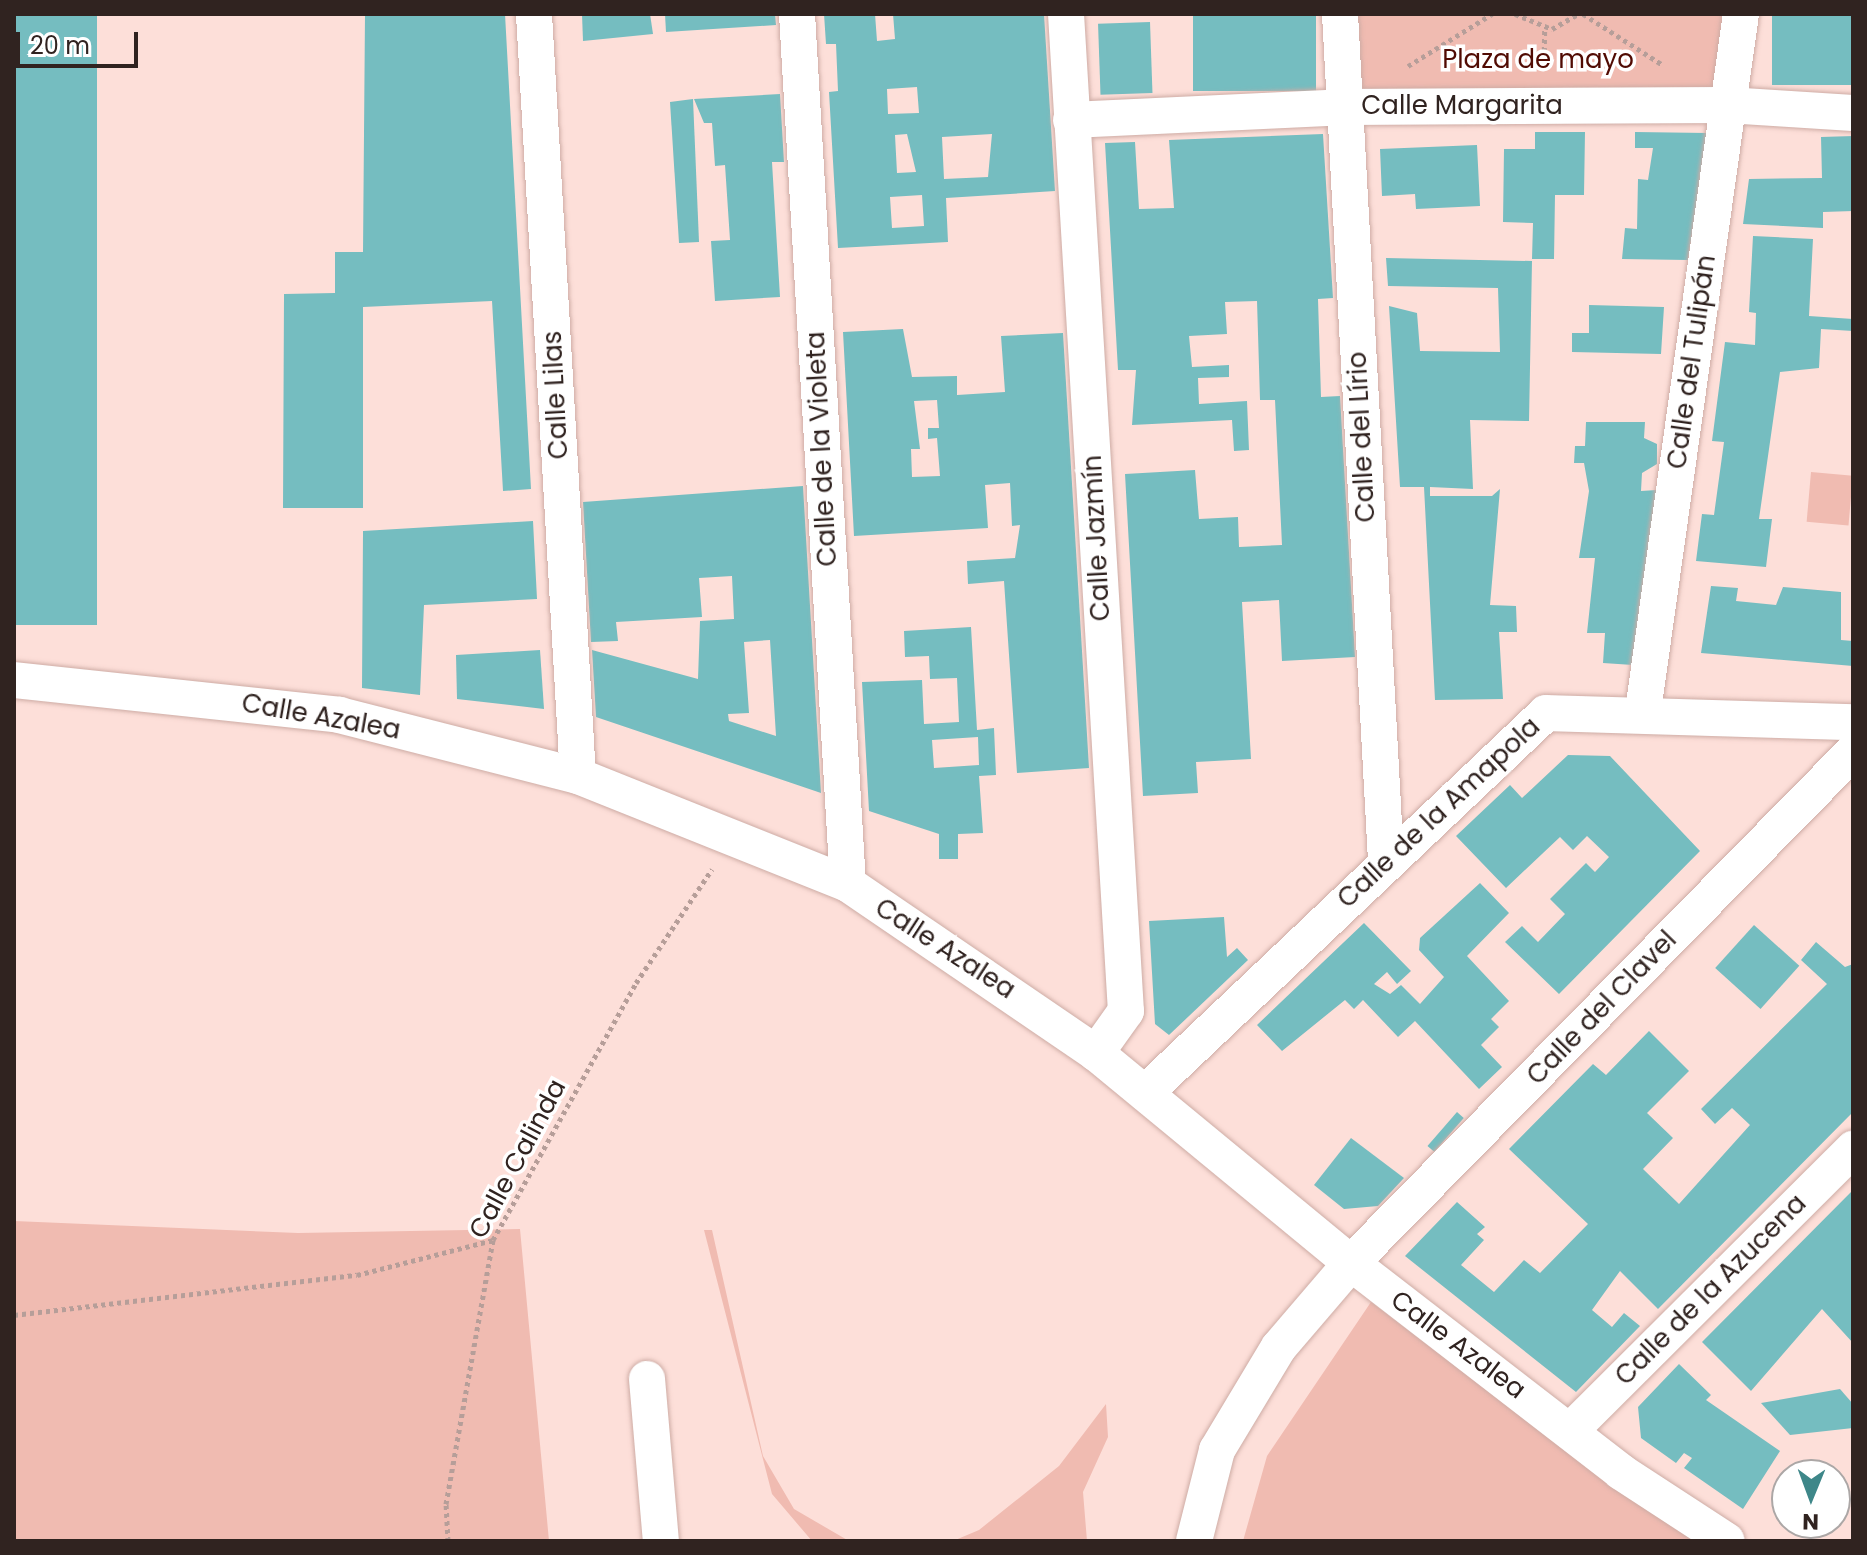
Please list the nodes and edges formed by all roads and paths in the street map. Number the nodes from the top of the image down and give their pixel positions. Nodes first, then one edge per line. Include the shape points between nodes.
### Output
1 (534, 14) edge
2 (797, 14) edge
3 (1066, 14) edge
4 (1340, 14) edge
5 (1492, 14) edge
6 (1515, 14) edge
7 (1581, 14) edge
8 (1741, 14) edge
9 (1675, 72) dead end
10 (1397, 73) dead end
11 (1727, 105) junction
12 (1343, 107) junction
13 (1853, 113) edge
14 (1071, 120) junction
15 (14, 680) edge
16 (1643, 711) junction
17 (1853, 722) edge
18 (1853, 752) edge
19 (578, 776) junction
20 (735, 836) junction
21 (1386, 860) junction
22 (848, 884) junction
23 (1096, 1053) junction
24 (1145, 1093) junction
25 (1853, 1149) edge
26 (493, 1240) junction
27 (1351, 1263) junction
28 (14, 1315) edge
29 (647, 1379) dead end
30 (1570, 1431) junction
31 (448, 1541) edge
32 (661, 1541) edge
33 (1194, 1541) edge
34 (1727, 1541) edge

1 - 19 street, Calle Lilas
2 - 22 street, Calle de la Violeta
3 - 14 street, Calle Jazmín
4 - 12 street, Calle del Lírio
5 - 10 path
6 - 7 path via 1552,29
7 - 9 path
8 - 11 street, Calle del Tulipán
11 - 12 street, Calle Margarita
11 - 13 street, Calle Margarita
11 - 16 street, Calle del Tulipán
12 - 14 street, Calle Margarita
12 - 21 street, Calle del Lírio
14 - 23 street, Calle Jazmín via 1126,1011
15 - 19 street, Calle Azalea via 339,715
16 - 17 street, Calle de la Amapola
16 - 21 street, Calle de la Amapola via 1546,713
18 - 27 street, Calle del Clavel
19 - 20 street, Calle Azalea
20 - 22 street, Calle Azalea
20 - 26 path, Calle Calinda via 636,983
21 - 24 street, Calle de la Amapola
22 - 23 street, Calle Azalea
23 - 24 street, Calle Azalea
24 - 27 street, Calle Azalea
25 - 30 street, Calle de la Azucena
26 - 28 path via 357,1275
26 - 31 path, Calle Calinda via 446,1504
27 - 30 street, Calle Azalea
27 - 33 street, Calle del Clavel via 1279,1347 1217,1450
29 - 32 street
30 - 34 street, Calle Azalea

